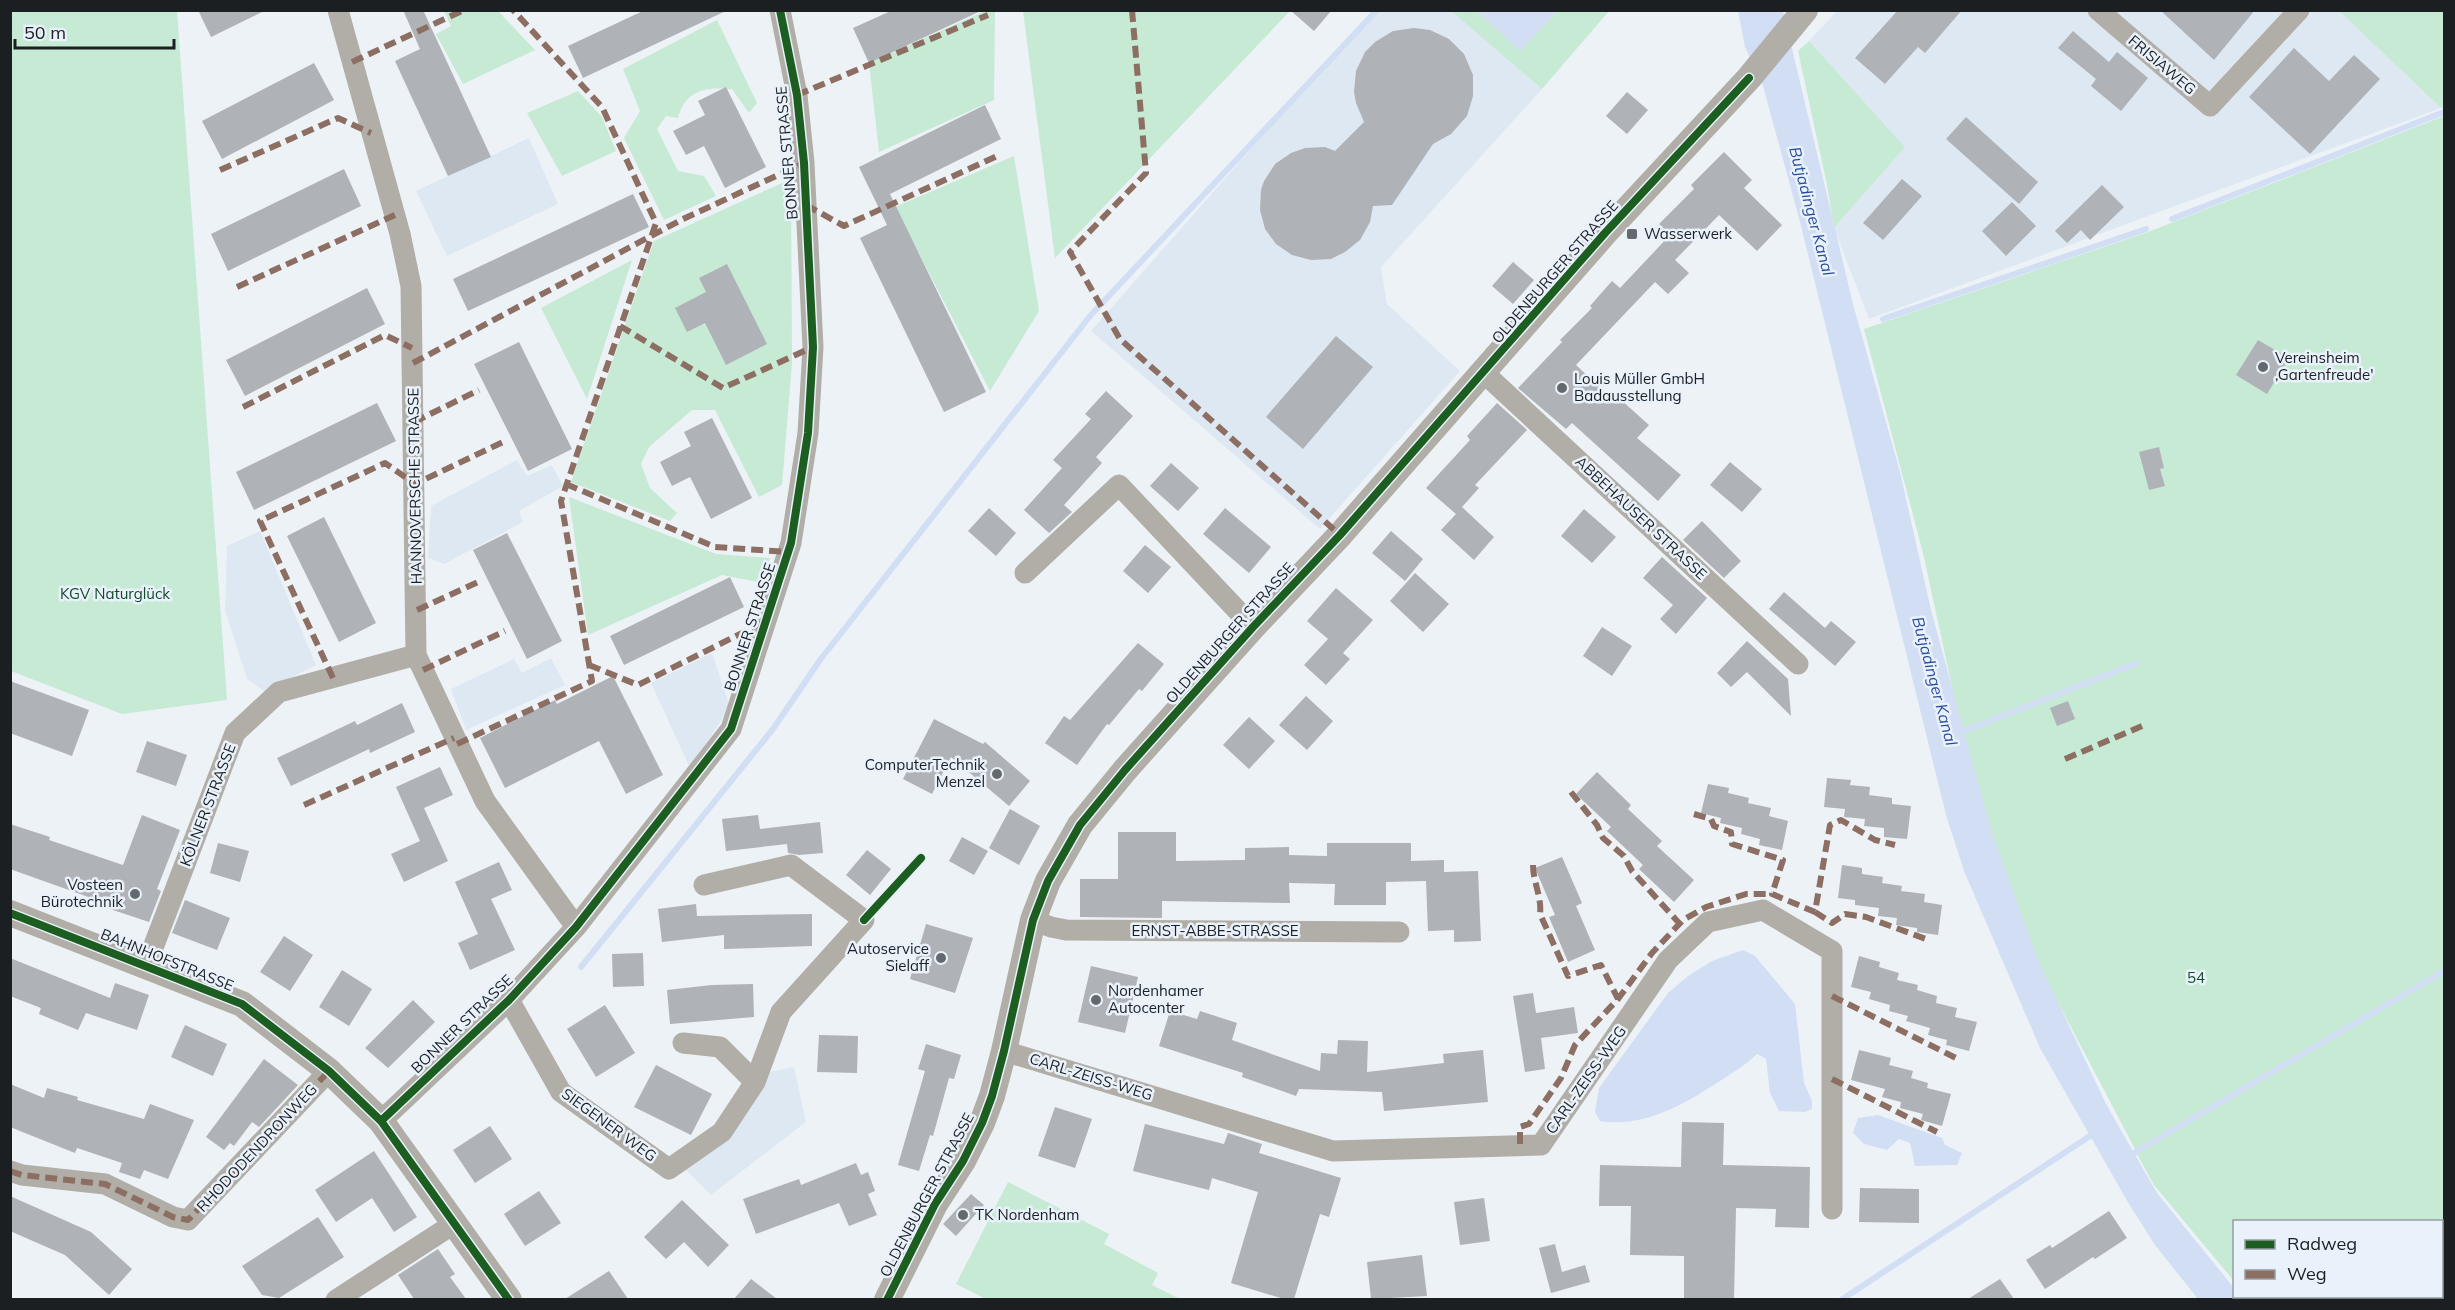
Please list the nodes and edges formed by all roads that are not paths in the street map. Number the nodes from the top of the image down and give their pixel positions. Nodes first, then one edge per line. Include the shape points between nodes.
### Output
1 (338, 10) edge
2 (780, 10) edge
3 (2098, 10) edge
4 (2299, 10) edge
5 (1799, 17) edge
6 (1484, 373) junction
7 (1025, 573) dead end
8 (1252, 627) junction
9 (416, 655) junction
10 (1797, 664) dead end
11 (704, 885) dead end
12 (10, 913) edge
13 (1034, 920) junction
14 (576, 927) junction
15 (1399, 932) dead end
16 (146, 966) junction
17 (509, 1000) junction
18 (683, 1043) dead end
19 (1004, 1051) junction
20 (329, 1071) junction
21 (755, 1082) junction
22 (381, 1120) junction
23 (10, 1171) edge
24 (1832, 1209) dead end
25 (455, 1223) junction
26 (336, 1299) edge
27 (508, 1299) edge
28 (887, 1299) edge

1 - 9 street, HANNOVERSCHE STRASSE via 411,286
2 - 14 street, BONNER STRASSE via 799,107 813,347 808,433 791,543 732,729
3 - 4 street, FRISIAWEG via 2210,106
5 - 6 street, OLDENBURGER STRASSE
6 - 8 street, OLDENBURGER STRASSE
6 - 10 street, ABBEHAUSER STRASSE
7 - 8 street, OLDENBURGER STRASSE via 1119,485
8 - 13 street, OLDENBURGER STRASSE via 1080,825 1048,881
9 - 14 street, HANNOVERSCHE STRASSE via 485,801
9 - 16 street, KÖLNER STRASSE via 279,692 235,733
11 - 21 street, SIEGENER WEG via 791,865 864,920 781,1012
12 - 16 street, BAHNHOFSTRASSE
13 - 15 street, ERNST-ABBE-STRASSE via 1066,930
13 - 19 street, OLDENBURGER STRASSE
14 - 17 street, BONNER STRASSE
16 - 20 street, BAHNHOFSTRASSE via 242,1004
17 - 21 street, SIEGENER WEG via 561,1092 669,1169 722,1132
17 - 22 street, BONNER STRASSE
18 - 21 street via 720,1047
19 - 24 street, CARL-ZEISS-WEG via 1333,1151 1541,1145 1668,960 1708,922 1763,910 1832,951
19 - 28 street, OLDENBURGER STRASSE via 982,1123
20 - 22 street, BAHNHOFSTRASSE
20 - 23 street, RHODODENDRONWEG via 188,1220 173,1217 105,1184
22 - 25 street, BAHNHOFSTRASSE
25 - 26 street
25 - 27 street, BAHNHOFSTRASSE

